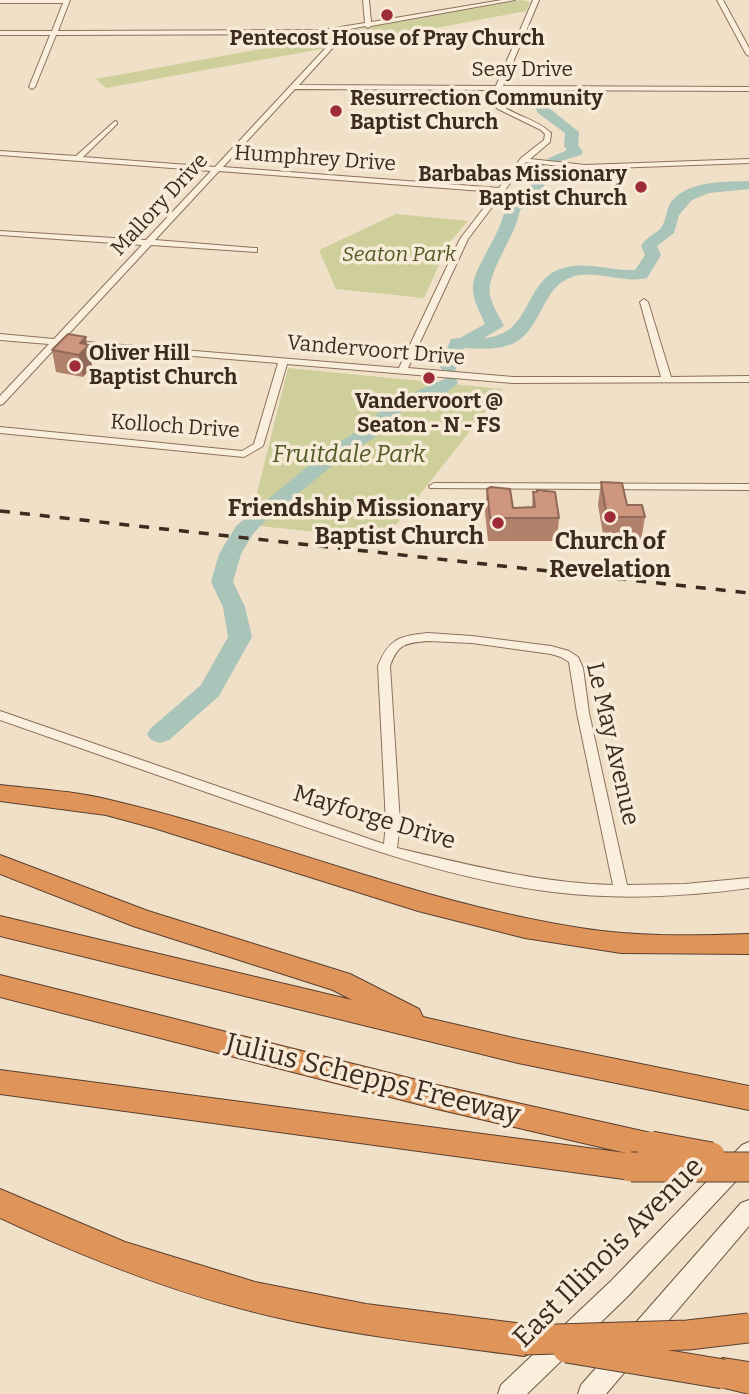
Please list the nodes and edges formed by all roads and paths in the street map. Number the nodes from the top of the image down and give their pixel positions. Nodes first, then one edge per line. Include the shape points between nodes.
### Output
1 (366, 0) edge
2 (512, 0) edge
3 (536, 0) edge
4 (720, 0) edge
5 (0, 1) edge
6 (66, 1) edge
7 (368, 26) junction
8 (342, 30) junction
9 (0, 33) edge
10 (55, 33) junction
11 (746, 43) edge
12 (749, 54) edge
13 (32, 87) dead end
14 (295, 87) junction
15 (499, 87) junction
16 (749, 89) edge
17 (115, 123) dead end
18 (0, 153) edge
19 (77, 159) junction
20 (524, 160) junction
21 (749, 161) edge
22 (219, 169) junction
23 (502, 190) junction
24 (0, 233) edge
25 (149, 243) junction
26 (254, 250) dead end
27 (644, 302) dead end
28 (0, 337) edge
29 (56, 342) junction
30 (283, 361) junction
31 (401, 371) junction
32 (749, 379) edge
33 (667, 380) junction
34 (0, 402) edge
35 (0, 430) edge
36 (434, 486) dead end
37 (749, 486) edge
38 (0, 715) edge
39 (0, 793) edge
40 (390, 851) junction
41 (0, 864) edge
42 (749, 883) edge
43 (621, 889) junction
44 (0, 926) edge
45 (749, 944) edge
46 (0, 986) edge
47 (442, 1034) junction
48 (0, 1082) edge
49 (749, 1098) edge
50 (749, 1152) edge
51 (749, 1166) edge
52 (0, 1203) edge
53 (749, 1210) edge
54 (749, 1328) edge
55 (524, 1340) junction
56 (736, 1376) edge
57 (510, 1394) edge
58 (590, 1394) edge

1 - 7 street
2 - 7 street
3 - 15 street
4 - 11 street
5 - 6 street
6 - 10 street
7 - 8 street
8 - 10 street
8 - 14 street, Mallory Drive
9 - 10 street
10 - 13 street
11 - 12 street
14 - 15 street, Seay Drive
14 - 22 street, Mallory Drive
15 - 16 street, Seay Drive
15 - 20 street via 494,101 500,108 548,133 548,141
17 - 19 street
18 - 19 street, Humphrey Drive
19 - 22 street, Humphrey Drive
20 - 21 street via 585,167
20 - 23 street
22 - 23 street, Humphrey Drive
22 - 25 street, Mallory Drive
23 - 31 street via 456,251
24 - 25 street
25 - 26 street
25 - 29 street, Mallory Drive
27 - 33 street
28 - 29 street, Vandervoort Drive
29 - 30 street, Vandervoort Drive
29 - 34 street, Mallory Drive
30 - 31 street, Vandervoort Drive
30 - 35 street, Kolloch Drive via 258,446 244,454
31 - 33 street, Vandervoort Drive via 539,381
32 - 33 street, Vandervoort Drive
36 - 37 street
38 - 40 street, Mayforge Drive
39 - 45 highway via 94,805 154,819 522,928 638,944
40 - 43 street, Mayforge Drive via 540,884
40 - 43 street, Le May Avenue via 393,823 384,666 394,645 420,637 551,650 574,660
41 - 47 highway via 142,919 341,982
42 - 43 street, Mayforge Drive
44 - 47 highway
46 - 51 highway, Julius Schepps Freeway, bridge via 437,1097
47 - 49 highway
48 - 51 highway, bridge via 631,1167
50 - 57 main road, East Illinois Avenue via 620,1288
52 - 55 highway via 106,1250 277,1302 344,1316
53 - 58 main road
54 - 55 highway, bridge via 688,1335
55 - 56 highway, bridge

